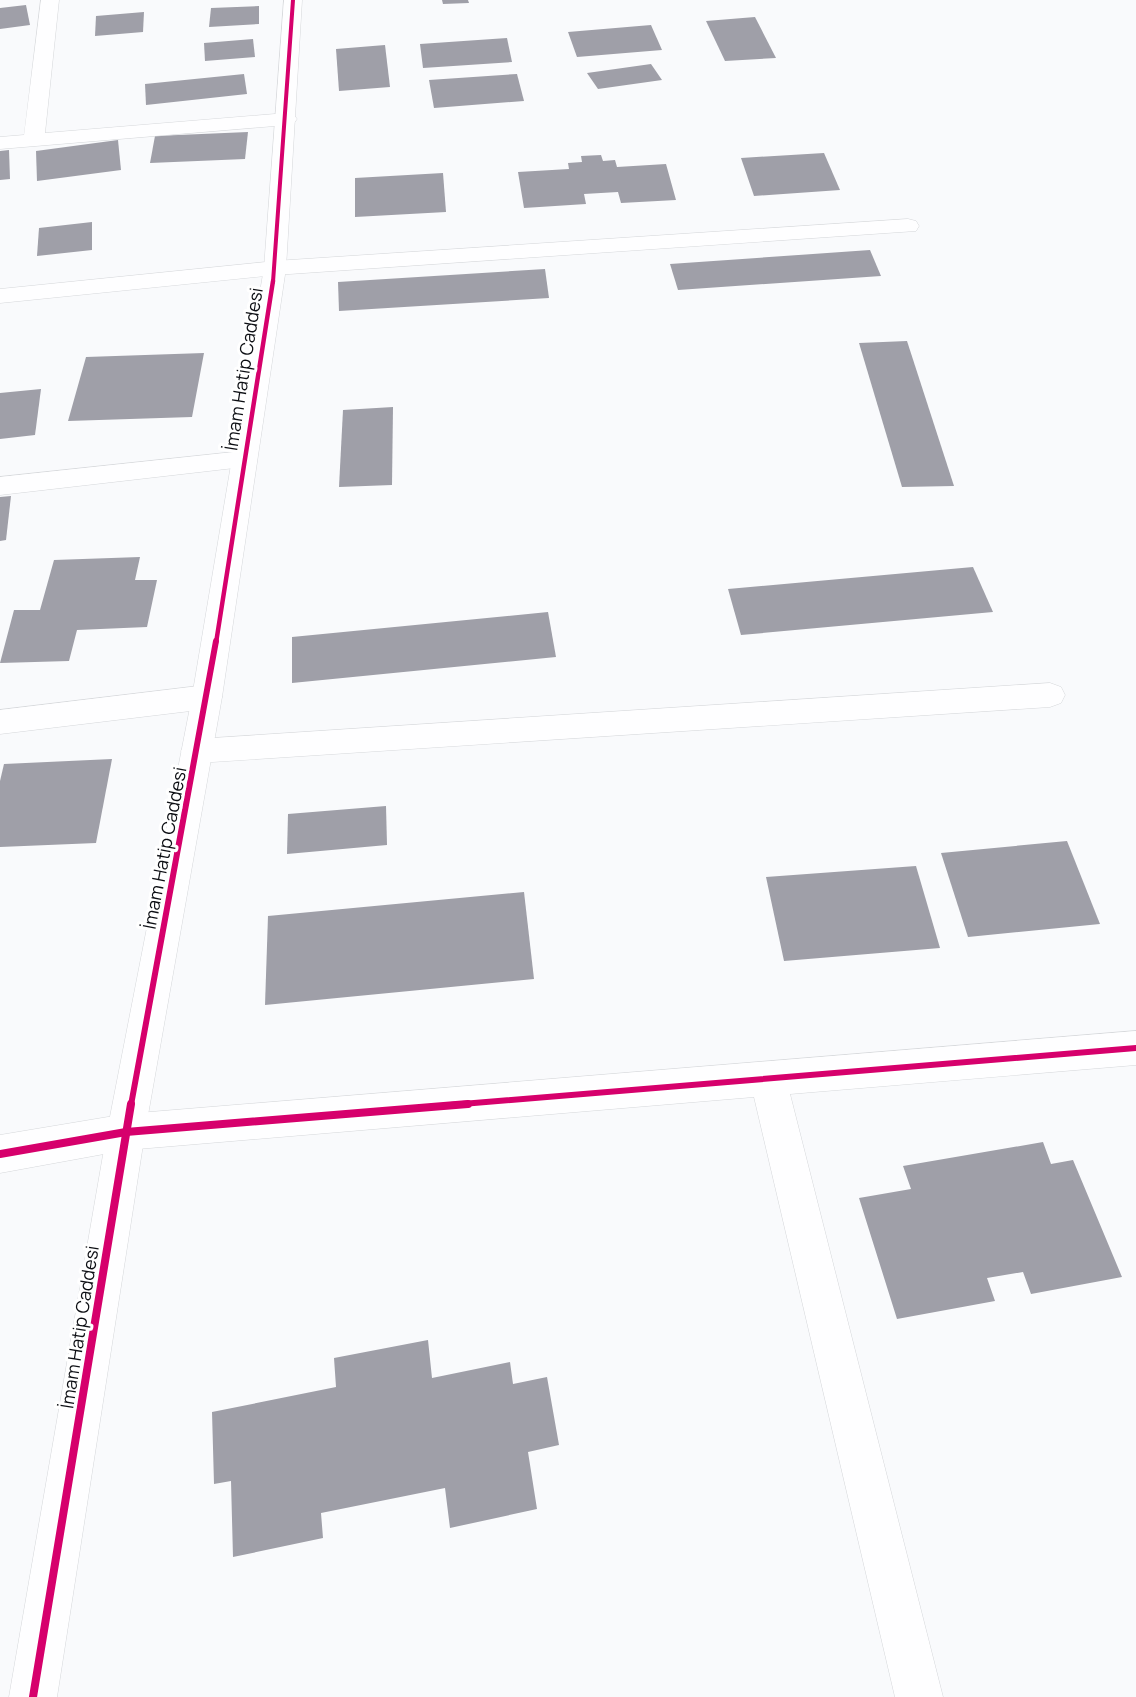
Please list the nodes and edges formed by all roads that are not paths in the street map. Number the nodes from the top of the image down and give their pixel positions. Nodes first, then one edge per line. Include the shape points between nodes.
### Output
1 (50, 0) edge
2 (293, 0) edge
3 (287, 119) junction
4 (34, 138) junction
5 (0, 143) edge
6 (908, 226) dead end
7 (275, 268) junction
8 (0, 296) edge
9 (243, 460) junction
10 (0, 486) edge
11 (1050, 695) dead end
12 (207, 697) junction
13 (0, 722) edge
14 (197, 751) junction
15 (1136, 1048) edge
16 (768, 1079) junction
17 (126, 1132) junction
18 (0, 1154) edge
19 (33, 1697) edge
20 (919, 1697) edge

1 - 4 street
2 - 3 street, İmam Hatip Caddesi
3 - 4 street
3 - 7 street, İmam Hatip Caddesi
4 - 5 street
6 - 7 street
7 - 8 street
7 - 9 street, İmam Hatip Caddesi
9 - 10 street
9 - 12 street, İmam Hatip Caddesi
11 - 14 street
12 - 13 street
12 - 14 street, İmam Hatip Caddesi
14 - 17 street, İmam Hatip Caddesi
15 - 16 street
16 - 17 street
16 - 20 street
17 - 18 street
17 - 19 street, İmam Hatip Caddesi

